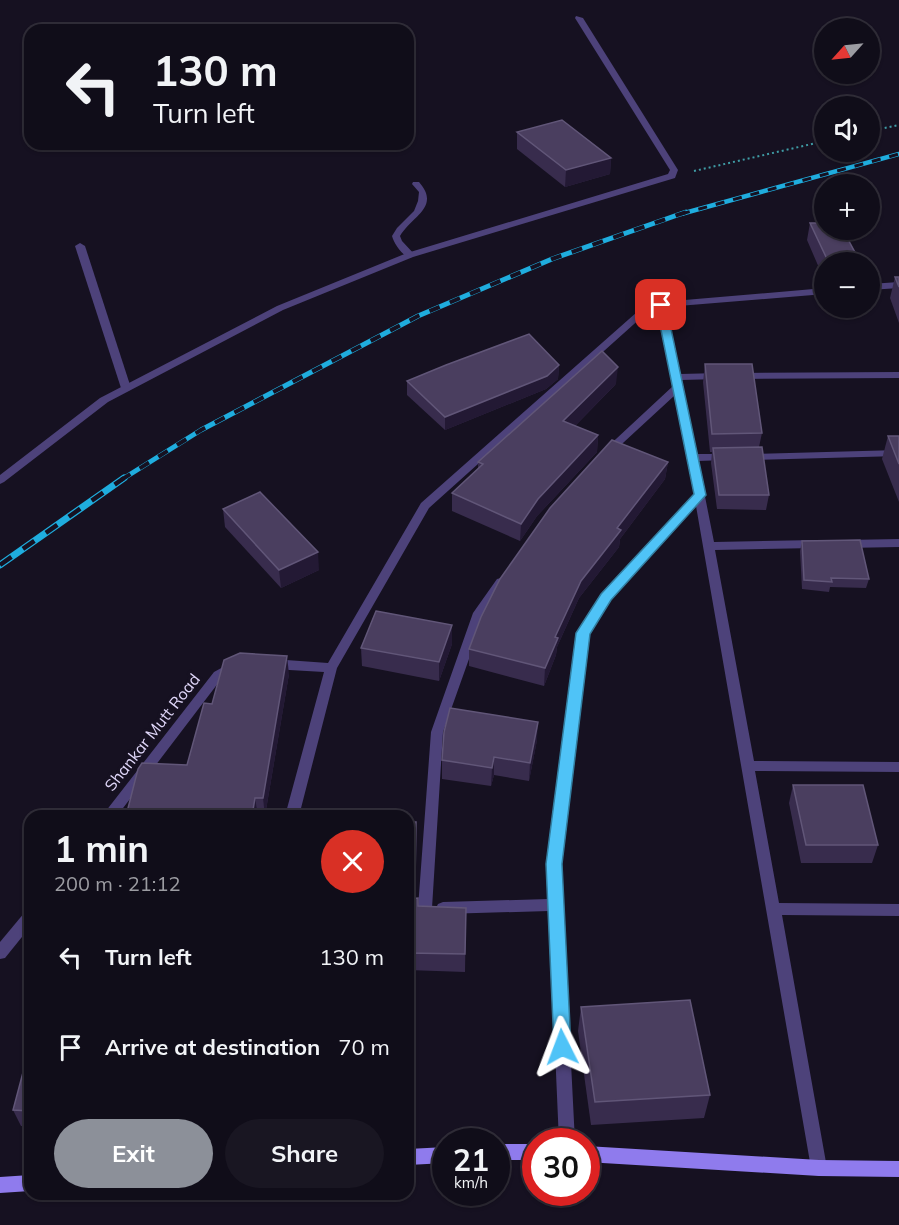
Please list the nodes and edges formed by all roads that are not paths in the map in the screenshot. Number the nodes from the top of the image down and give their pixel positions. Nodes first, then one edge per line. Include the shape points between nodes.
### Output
1 (579, 18) dead end
2 (416, 184) dead end
3 (80, 246) dead end
4 (410, 255) junction
5 (899, 285) edge
6 (880, 286) edge
7 (814, 292) edge
8 (661, 305) junction
9 (899, 375) edge
10 (677, 382) junction
11 (126, 388) junction
12 (899, 453) edge
13 (693, 458) junction
14 (598, 460) edge
15 (0, 480) edge
16 (700, 495) junction
17 (899, 543) edge
18 (709, 546) junction
19 (511, 567) edge
20 (331, 668) junction
21 (749, 766) junction
22 (899, 767) edge
23 (114, 810) edge
24 (294, 810) edge
25 (556, 905) junction
26 (414, 908) edge
27 (425, 908) junction
28 (774, 909) junction
29 (899, 910) edge
30 (24, 923) edge
31 (0, 953) edge
32 (566, 1128) edge
33 (600, 1155) edge
34 (432, 1156) edge
35 (414, 1157) edge
36 (819, 1168) junction
37 (899, 1169) edge
38 (24, 1183) edge
39 (0, 1185) edge

1 - 4 street via 674,170 672,176
2 - 4 street via 423,192 421,208 396,236
3 - 11 street
4 - 11 street via 280,308
5 - 6 street
7 - 8 street
8 - 10 street
8 - 20 street via 640,314 425,506
9 - 10 street
10 - 13 street
10 - 14 street
11 - 15 street via 104,400
12 - 13 street
13 - 16 street
16 - 18 street
16 - 25 street via 606,597 583,633 554,864
17 - 18 street
18 - 21 street
19 - 27 street via 479,613 437,732
20 - 23 street, Shankar Mutt Road via 255,663 234,666 218,675
20 - 24 street
21 - 22 street
21 - 28 street
25 - 27 street
25 - 32 street
26 - 27 street
28 - 29 street
28 - 36 street
30 - 31 street
33 - 36 main road
34 - 35 main road
36 - 37 main road
38 - 39 main road

